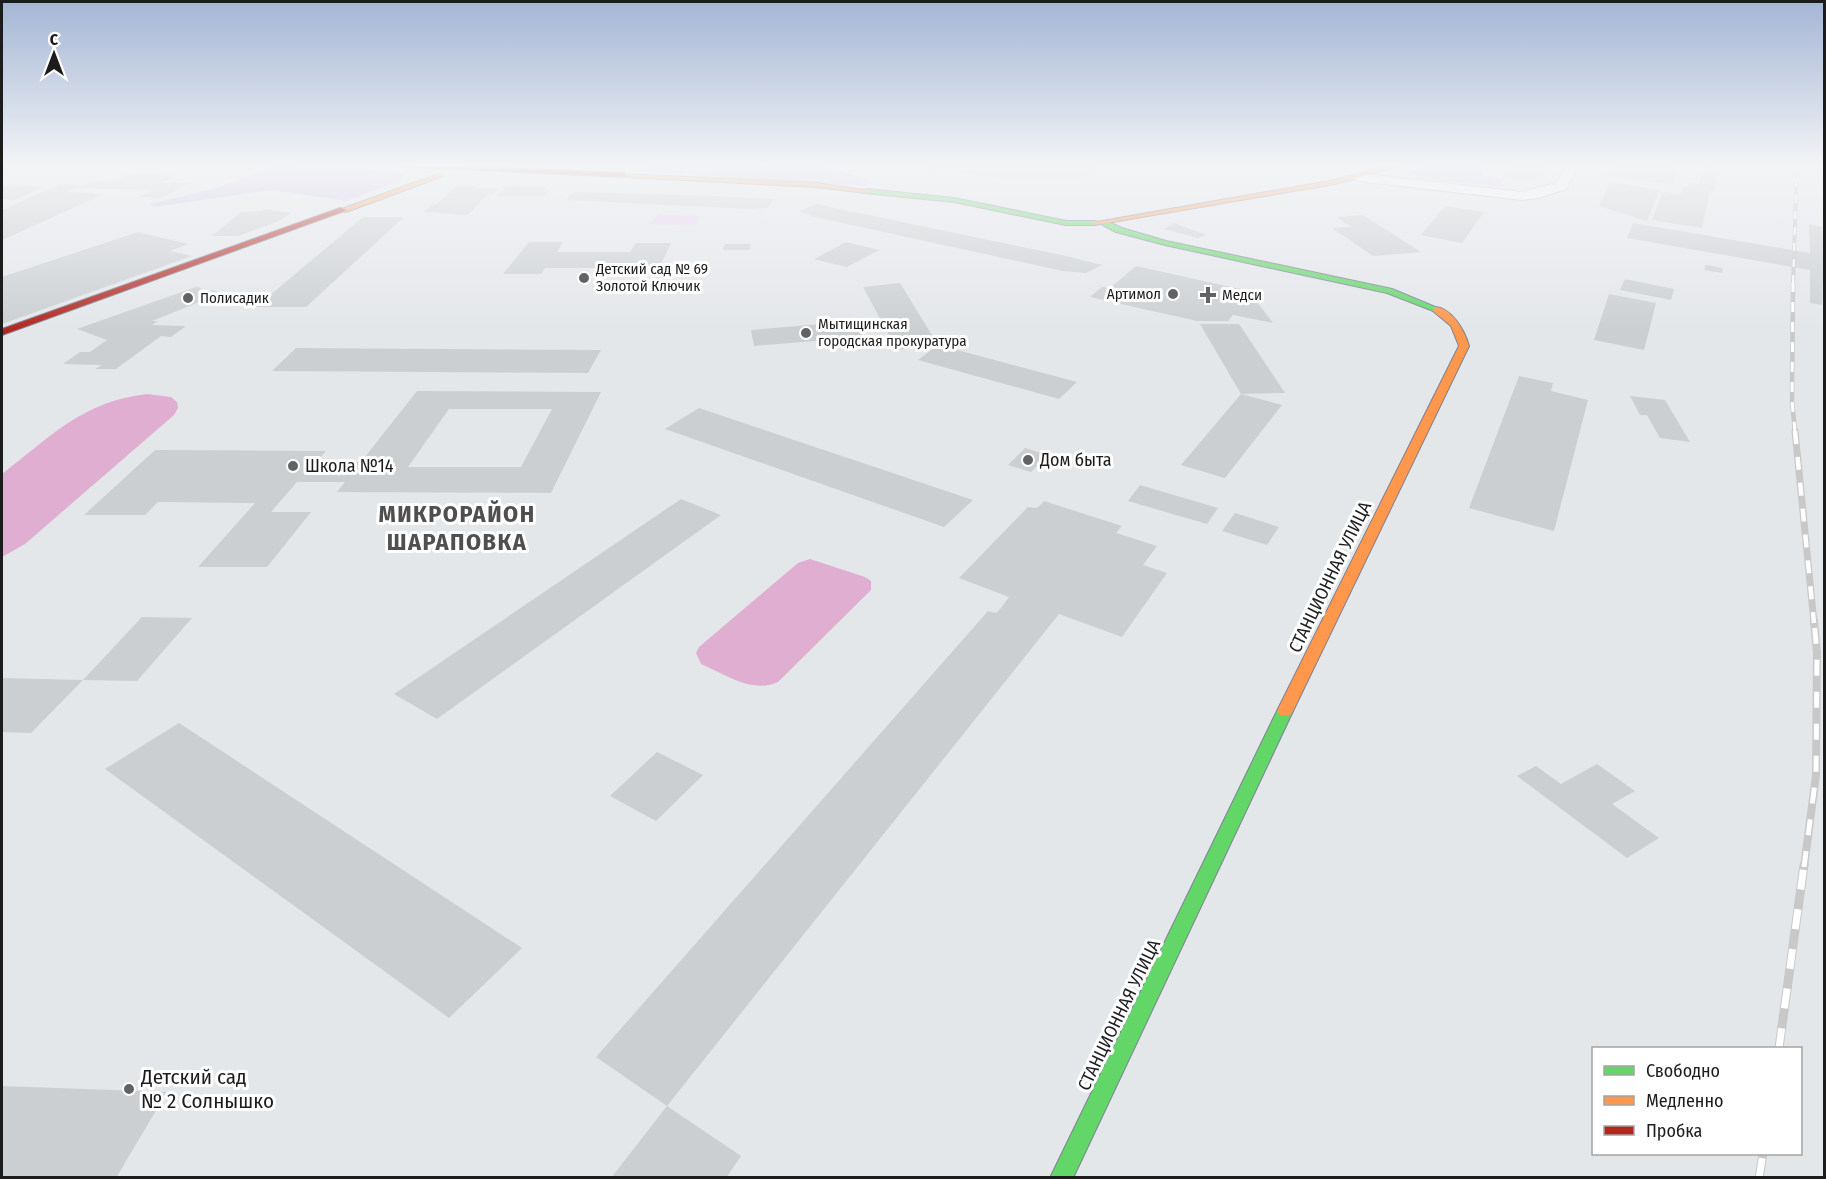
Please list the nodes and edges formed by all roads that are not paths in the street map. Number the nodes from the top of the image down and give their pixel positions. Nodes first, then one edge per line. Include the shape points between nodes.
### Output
1 (309, 221) edge
2 (1056, 221) edge
3 (1117, 221) edge
4 (1106, 223) junction
5 (2, 332) edge
6 (1061, 1178) edge

1 - 5 street
2 - 4 street
3 - 4 street
4 - 6 street, СТАНЦИОННАЯ УЛИЦА via 1156,241 1409,297 1453,321 1462,332 1464,346

